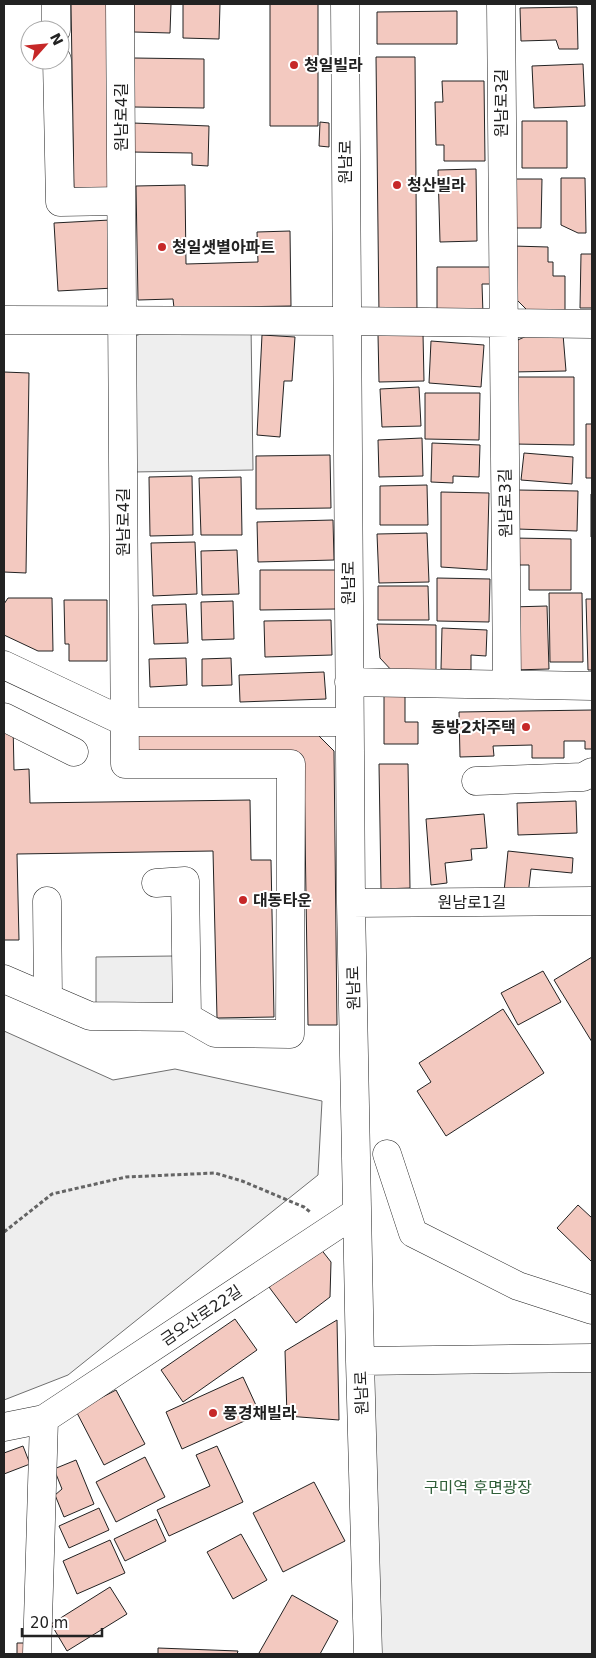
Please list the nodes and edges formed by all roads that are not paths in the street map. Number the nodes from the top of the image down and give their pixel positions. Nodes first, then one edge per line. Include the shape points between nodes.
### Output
1 (56, 4) edge
2 (120, 4) edge
3 (344, 4) edge
4 (500, 4) edge
5 (56, 20) edge
6 (57, 70) edge
7 (121, 201) junction
8 (4, 320) edge
9 (122, 321) junction
10 (346, 321) junction
11 (503, 322) junction
12 (592, 324) edge
13 (4, 665) edge
14 (349, 682) junction
15 (507, 684) junction
16 (592, 686) edge
17 (4, 717) edge
18 (125, 722) junction
19 (349, 722) junction
20 (74, 752) dead end
21 (592, 772) edge
22 (476, 781) dead end
23 (156, 882) dead end
24 (46, 901) dead end
25 (592, 902) edge
26 (351, 903) junction
27 (4, 979) edge
28 (48, 998) junction
29 (187, 1017) junction
30 (387, 1154) dead end
31 (357, 1212) junction
32 (592, 1310) edge
33 (592, 1358) edge
34 (360, 1361) junction
35 (44, 1419) junction
36 (4, 1427) edge
37 (38, 1654) edge
38 (368, 1654) edge

1 - 5 street
2 - 7 street, 원남로4길
3 - 10 street, 원남로
4 - 11 street, 원남로3길
6 - 7 street via 60,202
7 - 9 street, 원남로4길
8 - 9 street
9 - 10 street
9 - 18 street, 원남로4길
10 - 11 street
10 - 14 street, 원남로
11 - 12 street
11 - 15 street, 원남로3길
13 - 18 street
14 - 15 street
14 - 19 street, 원남로
15 - 16 street
17 - 20 street
18 - 19 street
18 - 29 street, 원남로4길 via 125,764 291,764 290,1034 215,1033
19 - 26 street, 원남로
21 - 22 street via 583,778
23 - 29 street via 185,881
24 - 28 street
25 - 26 street, 원남로1길
26 - 31 street, 원남로
27 - 28 street
28 - 29 street via 90,1016
30 - 32 street via 413,1233 518,1286
31 - 34 street, 원남로
31 - 35 street, 금오산로22길
33 - 34 street
34 - 38 street, 원남로
35 - 36 street, 금오산로22길
35 - 37 street

